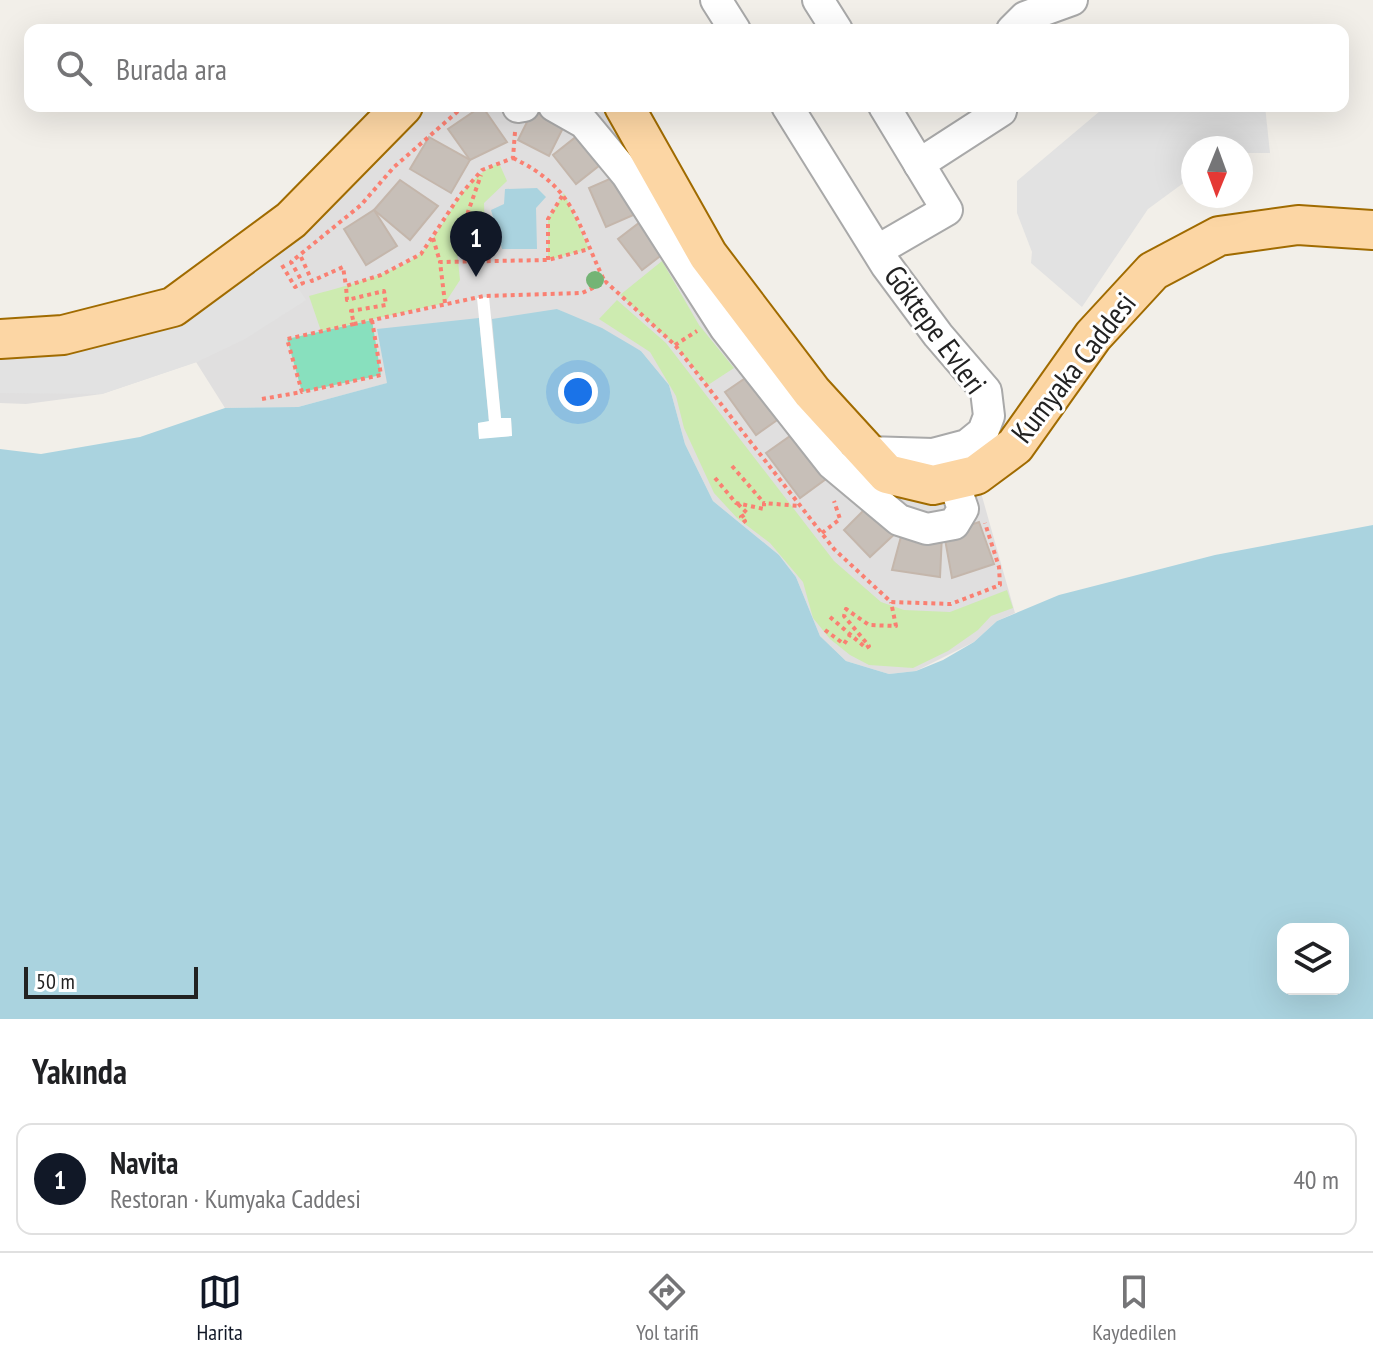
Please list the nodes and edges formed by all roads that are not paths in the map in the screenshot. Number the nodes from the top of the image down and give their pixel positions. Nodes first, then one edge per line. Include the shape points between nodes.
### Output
1 (716, 0) edge
2 (818, 0) edge
3 (1072, 0) edge
4 (731, 24) edge
5 (833, 24) edge
6 (1018, 24) edge
7 (397, 112) edge
8 (565, 112) edge
9 (627, 112) edge
10 (791, 112) edge
11 (888, 112) edge
12 (1000, 112) edge
13 (919, 164) junction
14 (1373, 230) edge
15 (878, 250) junction
16 (0, 339) edge
17 (867, 452) junction
18 (953, 480) junction

1 - 4 street
2 - 5 street
3 - 6 street
7 - 16 main road via 291,220 173,307 63,335
8 - 18 street via 584,123 627,175 725,328 832,464 899,520 927,529 954,524 963,509
9 - 17 main road, Kumyaka Caddesi via 708,255 812,392
10 - 15 street, Göktepe Evleri
11 - 13 street, Göktepe Evleri
12 - 13 street
13 - 15 street, Göktepe Evleri via 947,210
14 - 18 main road, Kumyaka Caddesi via 1298,225 1219,236 1153,271 1093,336 1015,446 976,475
15 - 17 street, Göktepe Evleri via 938,335 986,391 989,416 983,432 967,445 933,454
17 - 18 main road, Kumyaka Caddesi via 887,474 933,485

